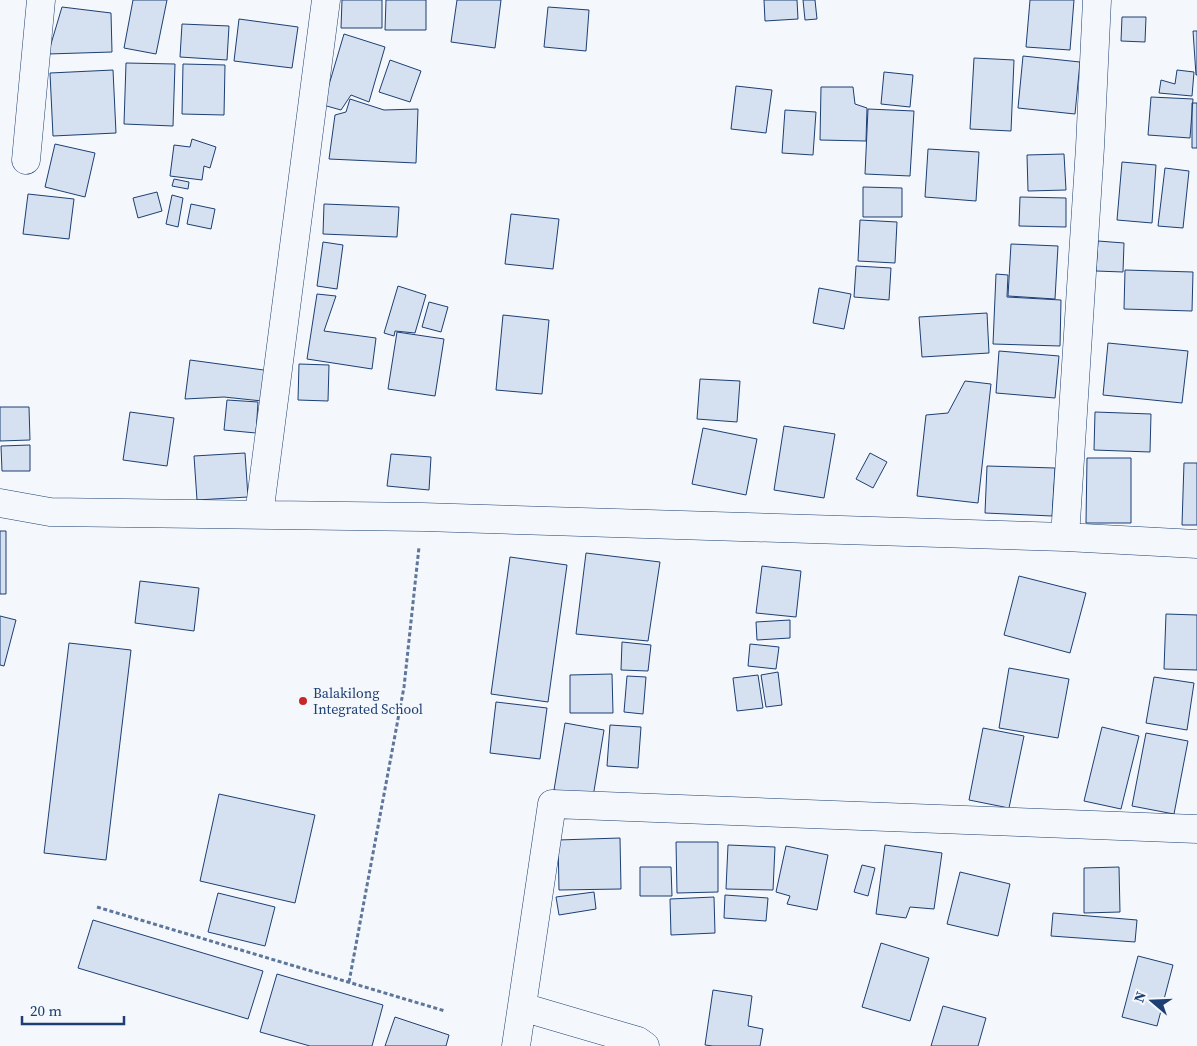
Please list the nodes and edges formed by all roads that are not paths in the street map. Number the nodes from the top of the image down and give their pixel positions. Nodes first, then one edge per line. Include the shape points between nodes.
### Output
1 (41, 0) edge
2 (326, 0) edge
3 (1097, 0) edge
4 (26, 160) dead end
5 (0, 503) edge
6 (259, 515) junction
7 (1065, 537) junction
8 (1197, 544) edge
9 (1197, 829) edge
10 (522, 1007) junction
11 (516, 1046) edge
12 (646, 1046) edge

1 - 4 street
2 - 6 street
3 - 7 street
5 - 6 street via 50,512
6 - 7 street
7 - 8 street
9 - 10 street via 552,804
10 - 11 street
10 - 12 street

